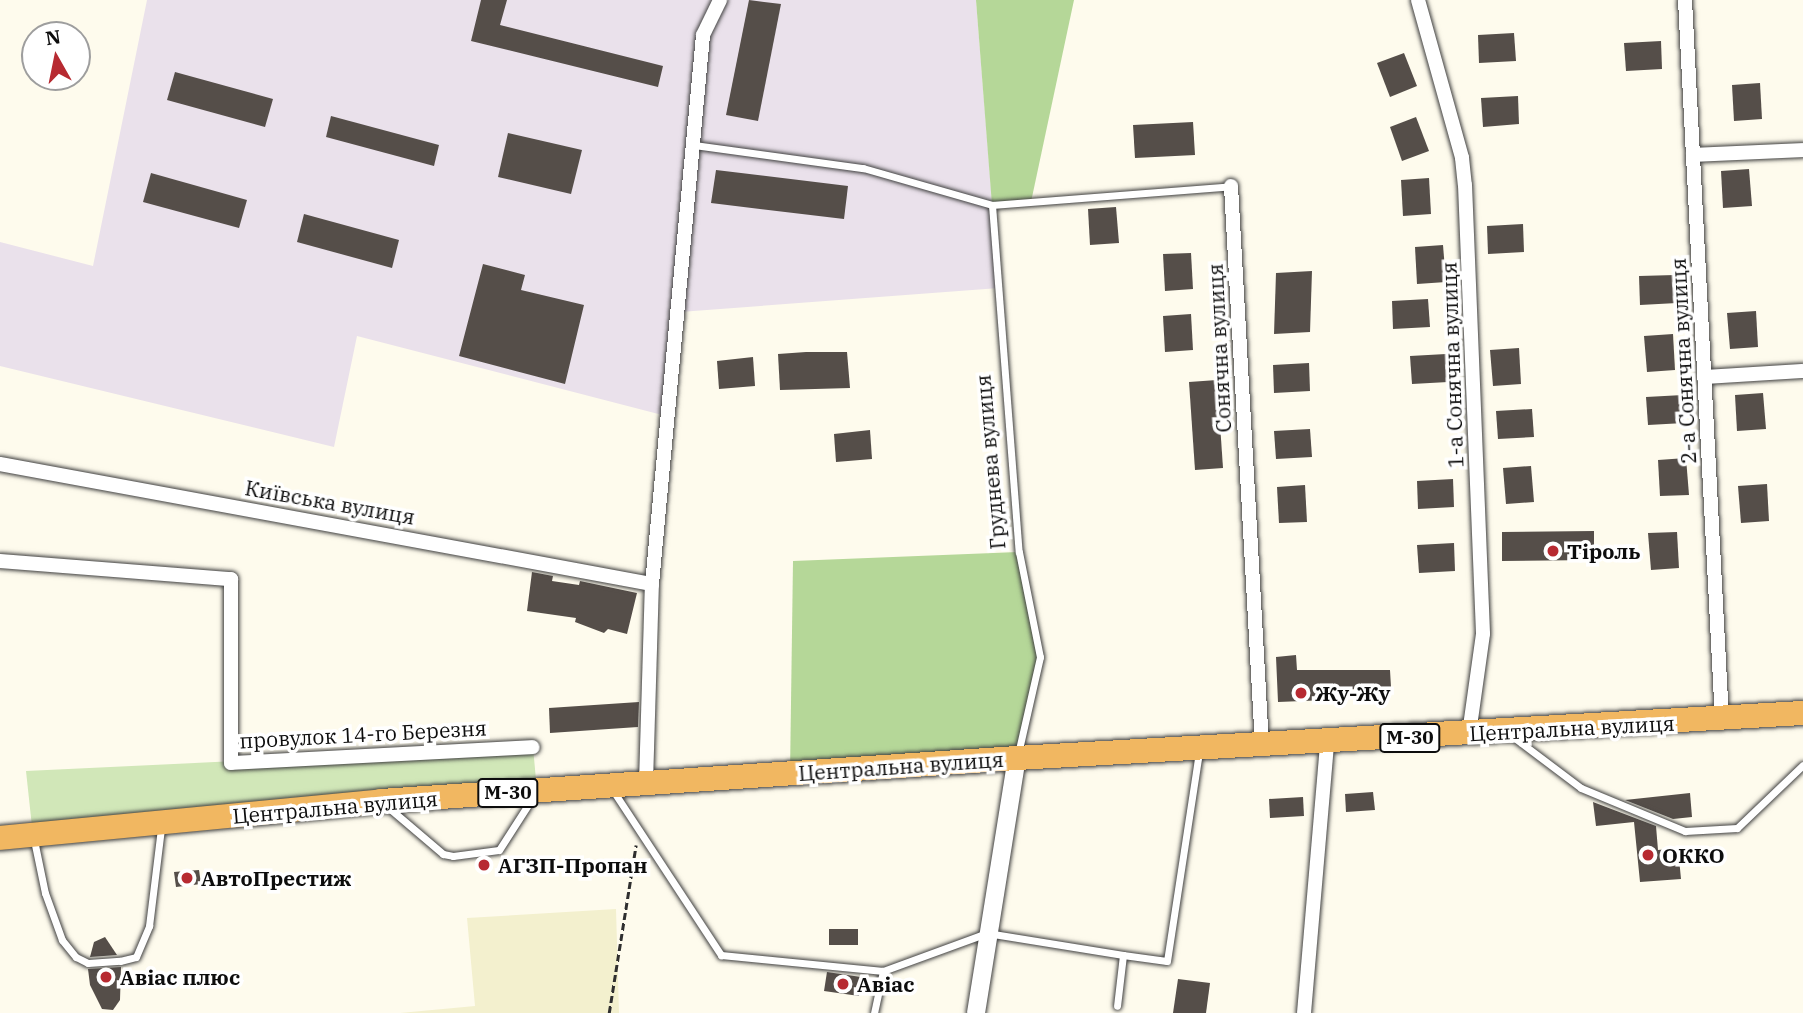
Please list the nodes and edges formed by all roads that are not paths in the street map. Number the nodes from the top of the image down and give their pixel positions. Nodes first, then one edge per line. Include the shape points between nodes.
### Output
1 (720, 0) edge
2 (1418, 0) edge
3 (1685, 0) edge
4 (694, 145) junction
5 (1803, 150) edge
6 (1693, 155) junction
7 (1231, 186) joint
8 (992, 205) junction
9 (1803, 371) edge
10 (1704, 377) junction
11 (0, 464) edge
12 (0, 561) edge
13 (652, 584) junction
14 (1803, 713) edge
15 (1722, 720) junction
16 (1507, 732) junction
17 (1469, 734) junction
18 (1327, 742) junction
19 (1262, 746) junction
20 (533, 747) dead end
21 (1199, 750) junction
22 (1017, 758) junction
23 (1803, 765) edge
24 (646, 783) junction
25 (609, 786) junction
26 (537, 791) junction
27 (381, 801) junction
28 (161, 824) junction
29 (33, 836) junction
30 (0, 838) edge
31 (987, 933) junction
32 (1123, 955) junction
33 (883, 971) junction
34 (1117, 1006) dead end
35 (874, 1013) edge
36 (976, 1013) edge
37 (1304, 1013) edge

1 - 4 street via 703,35
2 - 17 street, 1-а Сонячна вулиця via 1462,158 1465,185 1483,634
3 - 6 street, 2-а Сонячна вулиця
4 - 8 lane via 863,168
4 - 13 street
5 - 6 street
6 - 10 street, 2-а Сонячна вулиця
7 - 8 lane, Сонячна вулиця
7 - 19 street, Сонячна вулиця
8 - 22 lane, Груднева вулиця via 1019,552 1040,657
9 - 10 street
10 - 15 street, 2-а Сонячна вулиця
11 - 13 street, Київська вулиця
12 - 20 street, провулок 14-го Березня via 231,579 231,763
13 - 24 street
14 - 15 highway, Центральна вулиця / М-30
15 - 16 highway, Центральна вулиця / М-30
16 - 17 highway, Центральна вулиця / М-30
16 - 23 lane via 1581,788 1685,831 1737,828
17 - 18 highway, Центральна вулиця / М-30
18 - 19 highway, Центральна вулиця / М-30
18 - 37 street
19 - 21 highway, Центральна вулиця / М-30
21 - 22 highway, Центральна вулиця / М-30
21 - 32 lane via 1167,961
22 - 24 highway, Центральна вулиця / М-30
22 - 31 street, Груднева вулиця
24 - 25 highway, Центральна вулиця / М-30
25 - 26 highway, Центральна вулиця / М-30
25 - 33 lane via 721,955
26 - 27 highway, Центральна вулиця / М-30
26 - 27 lane via 499,850 453,856 443,854
27 - 28 highway, Центральна вулиця / М-30
28 - 29 highway, Центральна вулиця / М-30
28 - 29 lane via 149,926 136,957 120,961 88,963 62,940 45,893
29 - 30 highway, Центральна вулиця / М-30
31 - 32 lane
31 - 33 lane
31 - 36 street, Груднева вулиця
32 - 34 lane
33 - 35 lane

